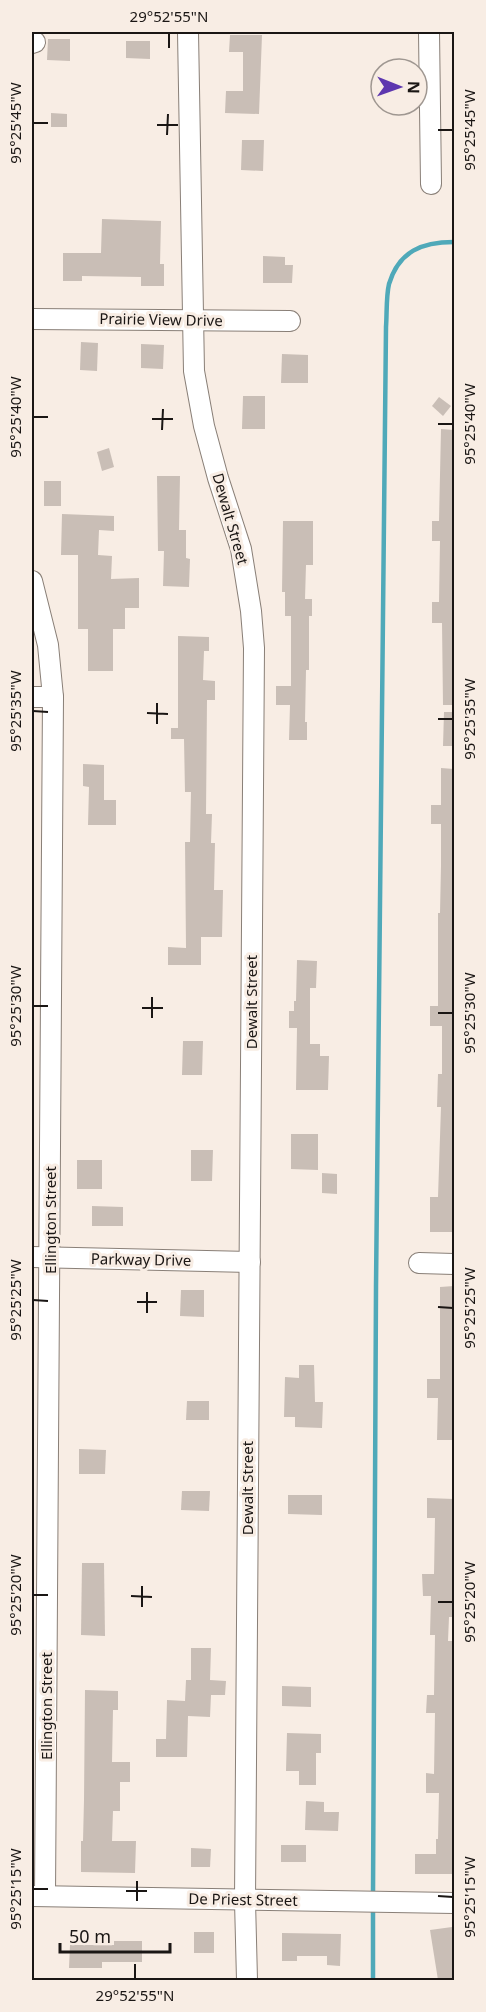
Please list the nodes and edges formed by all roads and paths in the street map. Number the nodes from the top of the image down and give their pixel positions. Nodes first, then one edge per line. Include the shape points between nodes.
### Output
1 (188, 32) edge
2 (429, 32) edge
3 (431, 183) dead end
4 (32, 319) edge
5 (192, 320) junction
6 (290, 321) dead end
7 (32, 581) edge
8 (32, 697) edge
9 (53, 697) junction
10 (41, 1257) edge
11 (250, 1262) junction
12 (419, 1263) dead end
13 (454, 1264) edge
14 (38, 1896) edge
15 (245, 1901) junction
16 (454, 1903) edge
17 (247, 1980) edge

1 - 5 street, Dewalt Street
2 - 3 street
4 - 5 street, Prairie View Drive
5 - 6 street, Prairie View Drive
5 - 11 street, Dewalt Street via 194,371 204,426 241,549 254,648
7 - 9 street, Ellington Street via 48,645
8 - 9 street
9 - 10 street, Ellington Street
10 - 11 street, Parkway Drive
10 - 14 street, Ellington Street
11 - 15 street, Dewalt Street
12 - 13 street
14 - 15 street, De Priest Street
15 - 16 street, De Priest Street
15 - 17 street, Dewalt Street

